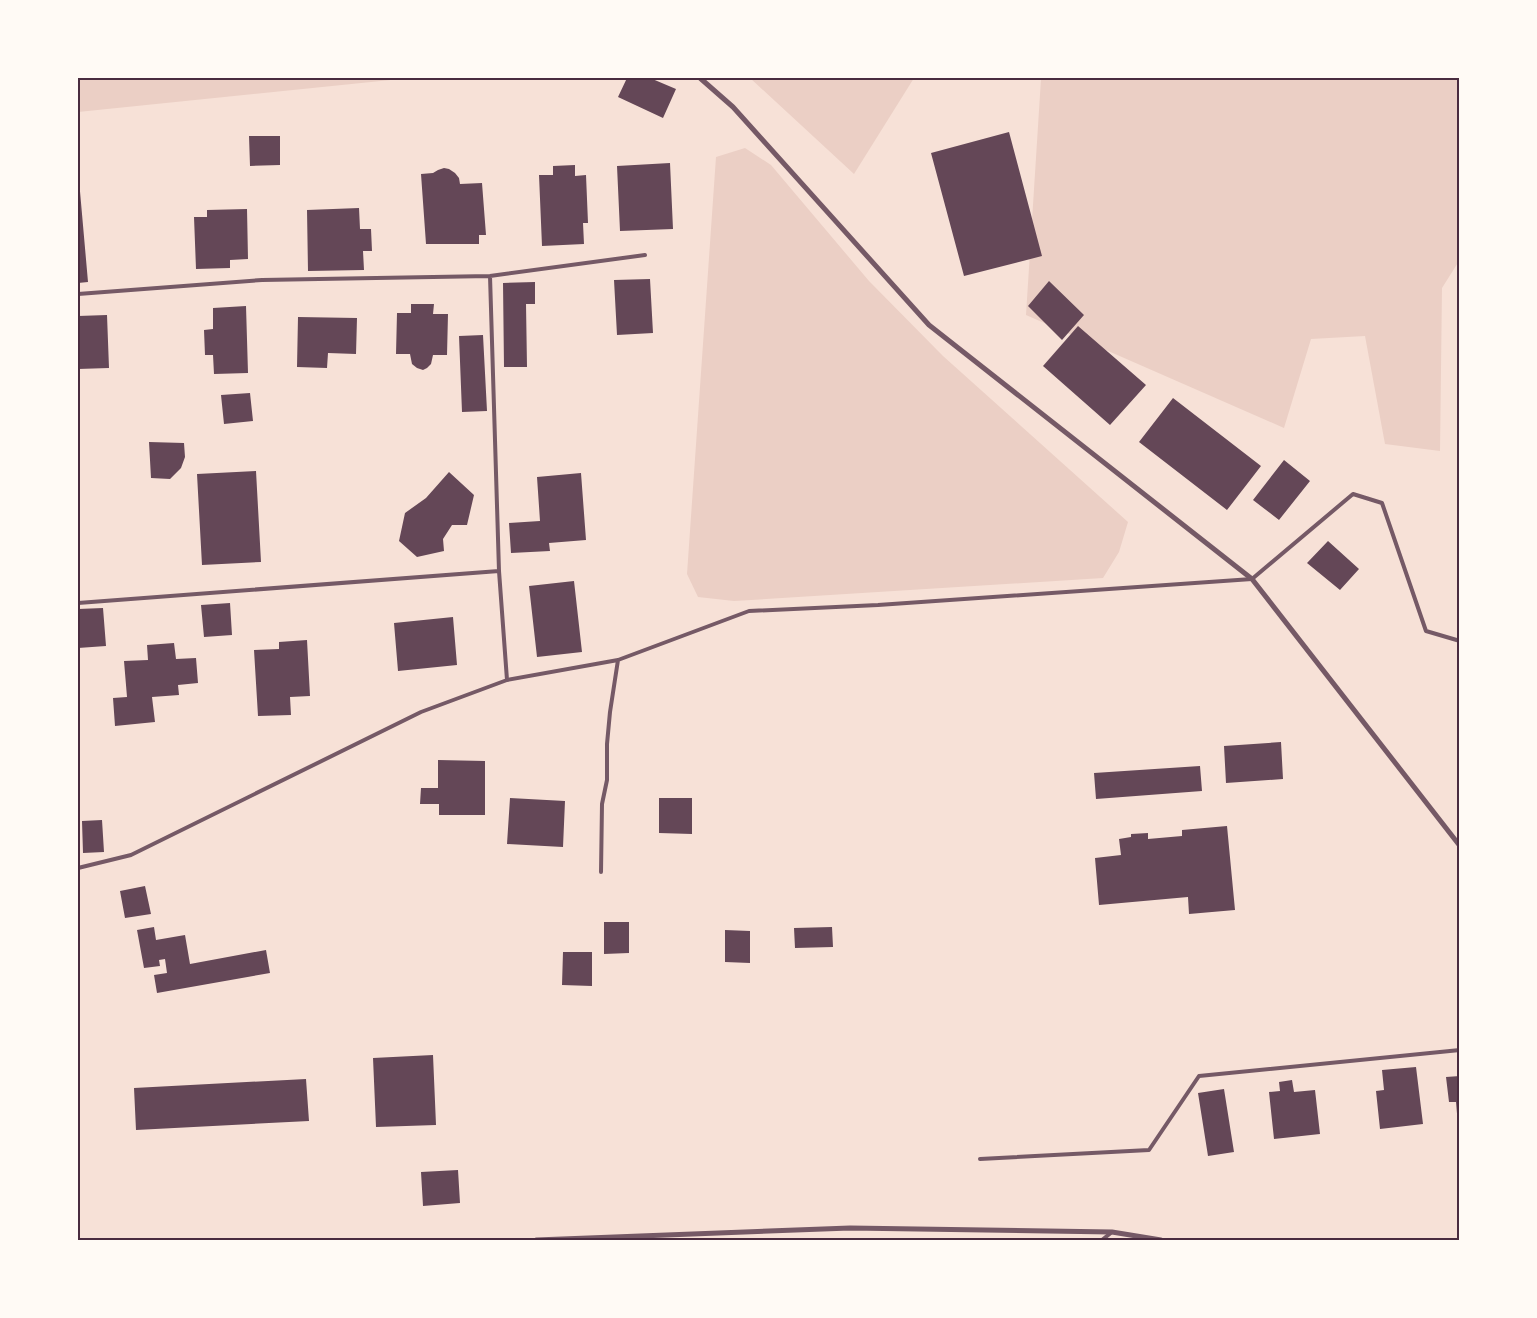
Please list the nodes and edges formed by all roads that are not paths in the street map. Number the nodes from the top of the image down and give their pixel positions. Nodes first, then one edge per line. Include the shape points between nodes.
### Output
1 (700, 78) edge
2 (645, 255) dead end
3 (490, 276) junction
4 (78, 294) edge
5 (499, 571) junction
6 (1252, 579) junction
7 (78, 603) edge
8 (1460, 641) edge
9 (618, 660) junction
10 (507, 680) junction
11 (1460, 846) edge
12 (78, 868) edge
13 (601, 872) dead end
14 (1460, 1050) edge
15 (980, 1159) dead end
16 (1112, 1232) junction
17 (536, 1240) edge
18 (1102, 1240) edge
19 (1160, 1240) edge

1 - 6 street via 733,107 929,325
2 - 3 lane
3 - 4 lane via 262,280
3 - 5 lane
5 - 7 lane
5 - 10 lane
6 - 8 lane via 1353,494 1382,503 1426,630
6 - 9 lane via 749,611
6 - 11 street
9 - 10 lane
9 - 13 lane via 602,804
10 - 12 lane via 421,712 131,855
14 - 15 lane via 1199,1076 1149,1150
16 - 17 street via 850,1228
16 - 18 lane
16 - 19 street

